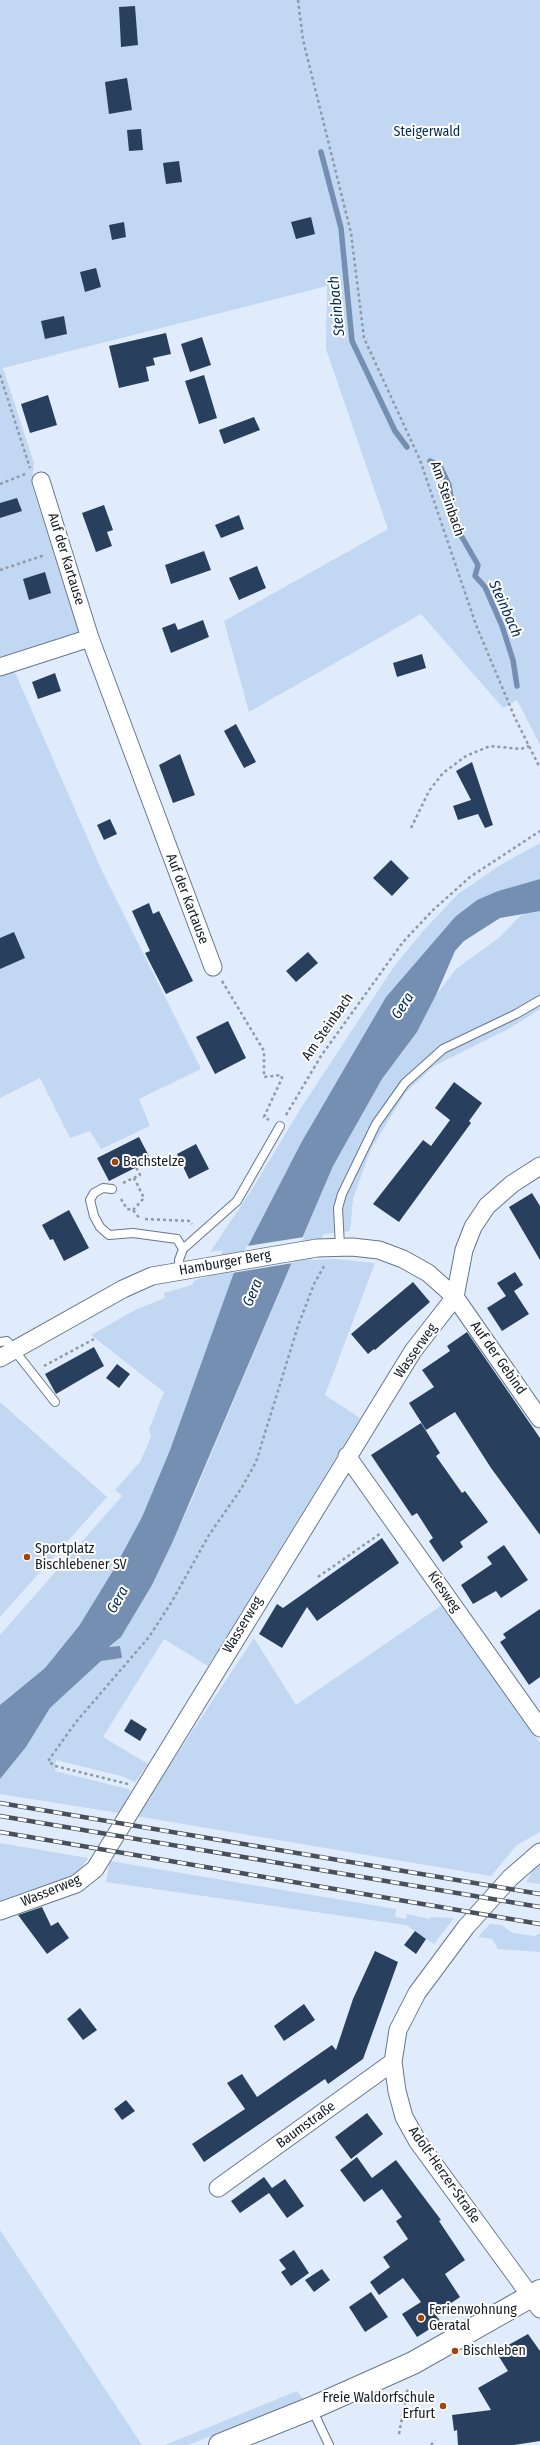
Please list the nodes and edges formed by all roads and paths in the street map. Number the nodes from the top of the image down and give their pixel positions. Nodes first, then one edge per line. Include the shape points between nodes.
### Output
1 (298, 0) edge
2 (0, 375) edge
3 (36, 477) junction
4 (0, 484) edge
5 (63, 548) junction
6 (0, 570) edge
7 (90, 638) junction
8 (0, 667) edge
9 (529, 746) junction
10 (540, 768) edge
11 (410, 828) dead end
12 (540, 831) edge
13 (213, 967) joint
14 (540, 1000) edge
15 (280, 1126) junction
16 (135, 1165) dead end
17 (540, 1166) edge
18 (134, 1178) junction
19 (114, 1188) junction
20 (133, 1210) junction
21 (199, 1235) junction
22 (329, 1247) junction
23 (183, 1249) junction
24 (180, 1271) junction
25 (455, 1298) junction
26 (94, 1338) dead end
27 (4, 1350) edge
28 (32, 1373) junction
29 (55, 1402) dead end
30 (540, 1419) edge
31 (347, 1456) junction
32 (395, 1524) junction
33 (318, 1577) dead end
34 (540, 1728) edge
35 (142, 1792) junction
36 (540, 1852) edge
37 (0, 1911) edge
38 (393, 2062) junction
39 (218, 2188) dead end
40 (537, 2299) edge
41 (413, 2363) junction
42 (312, 2408) junction
43 (399, 2434) dead end
44 (435, 2440) dead end
45 (220, 2445) edge
46 (328, 2445) edge
47 (432, 2445) edge

1 - 9 path, Am Steinbach via 303,40 352,233 364,338 420,460 476,625
2 - 3 path
3 - 4 path
3 - 5 street, Auf der Kartause
5 - 6 path
5 - 7 street, Auf der Kartause
7 - 8 street
7 - 13 street, Auf der Kartause
9 - 10 path, Am Steinbach
9 - 11 path via 521,749 490,746 466,756 443,773 429,791
12 - 15 path, Am Steinbach via 470,877 433,910 403,942 321,1056
13 - 15 path via 264,1051 264,1077 281,1075 282,1078 264,1117
14 - 22 lane via 443,1049 405,1083 376,1124 342,1194
15 - 21 lane via 237,1201
16 - 18 path via 140,1175
17 - 25 street via 512,1184 487,1206 473,1227 464,1250
18 - 19 path
18 - 20 path via 144,1198
19 - 20 path via 127,1209
19 - 23 lane via 103,1188 94,1193 90,1200 94,1216 108,1235 133,1233 177,1239
20 - 21 path via 138,1219 190,1221
21 - 23 lane
22 - 24 street, Hamburger Berg
22 - 25 street, Hamburger Berg via 379,1250 403,1259 428,1273
22 - 35 path via 325,1264 314,1284 298,1326 256,1462 149,1637 76,1722 48,1761 55,1766 130,1784
23 - 24 lane via 179,1260
24 - 27 street, Hamburger Berg via 152,1276 123,1289
25 - 30 street, Auf der Gebind
25 - 31 street, Wasserweg via 413,1351
26 - 28 path
27 - 28 lane
28 - 29 lane
31 - 32 street, Kiesweg
31 - 35 street, Wasserweg
32 - 33 path
32 - 34 street, Kiesweg
35 - 37 street, Wasserweg via 89,1875 66,1888
36 - 38 street, Adolf-Herzer-Straße via 510,1878 466,1927 417,1993 398,2030
38 - 39 street, Baumstraße
38 - 40 street, Adolf-Herzer-Straße via 404,2117 418,2142
40 - 41 street
41 - 42 street
41 - 43 path
42 - 45 street
42 - 46 lane
44 - 47 path

